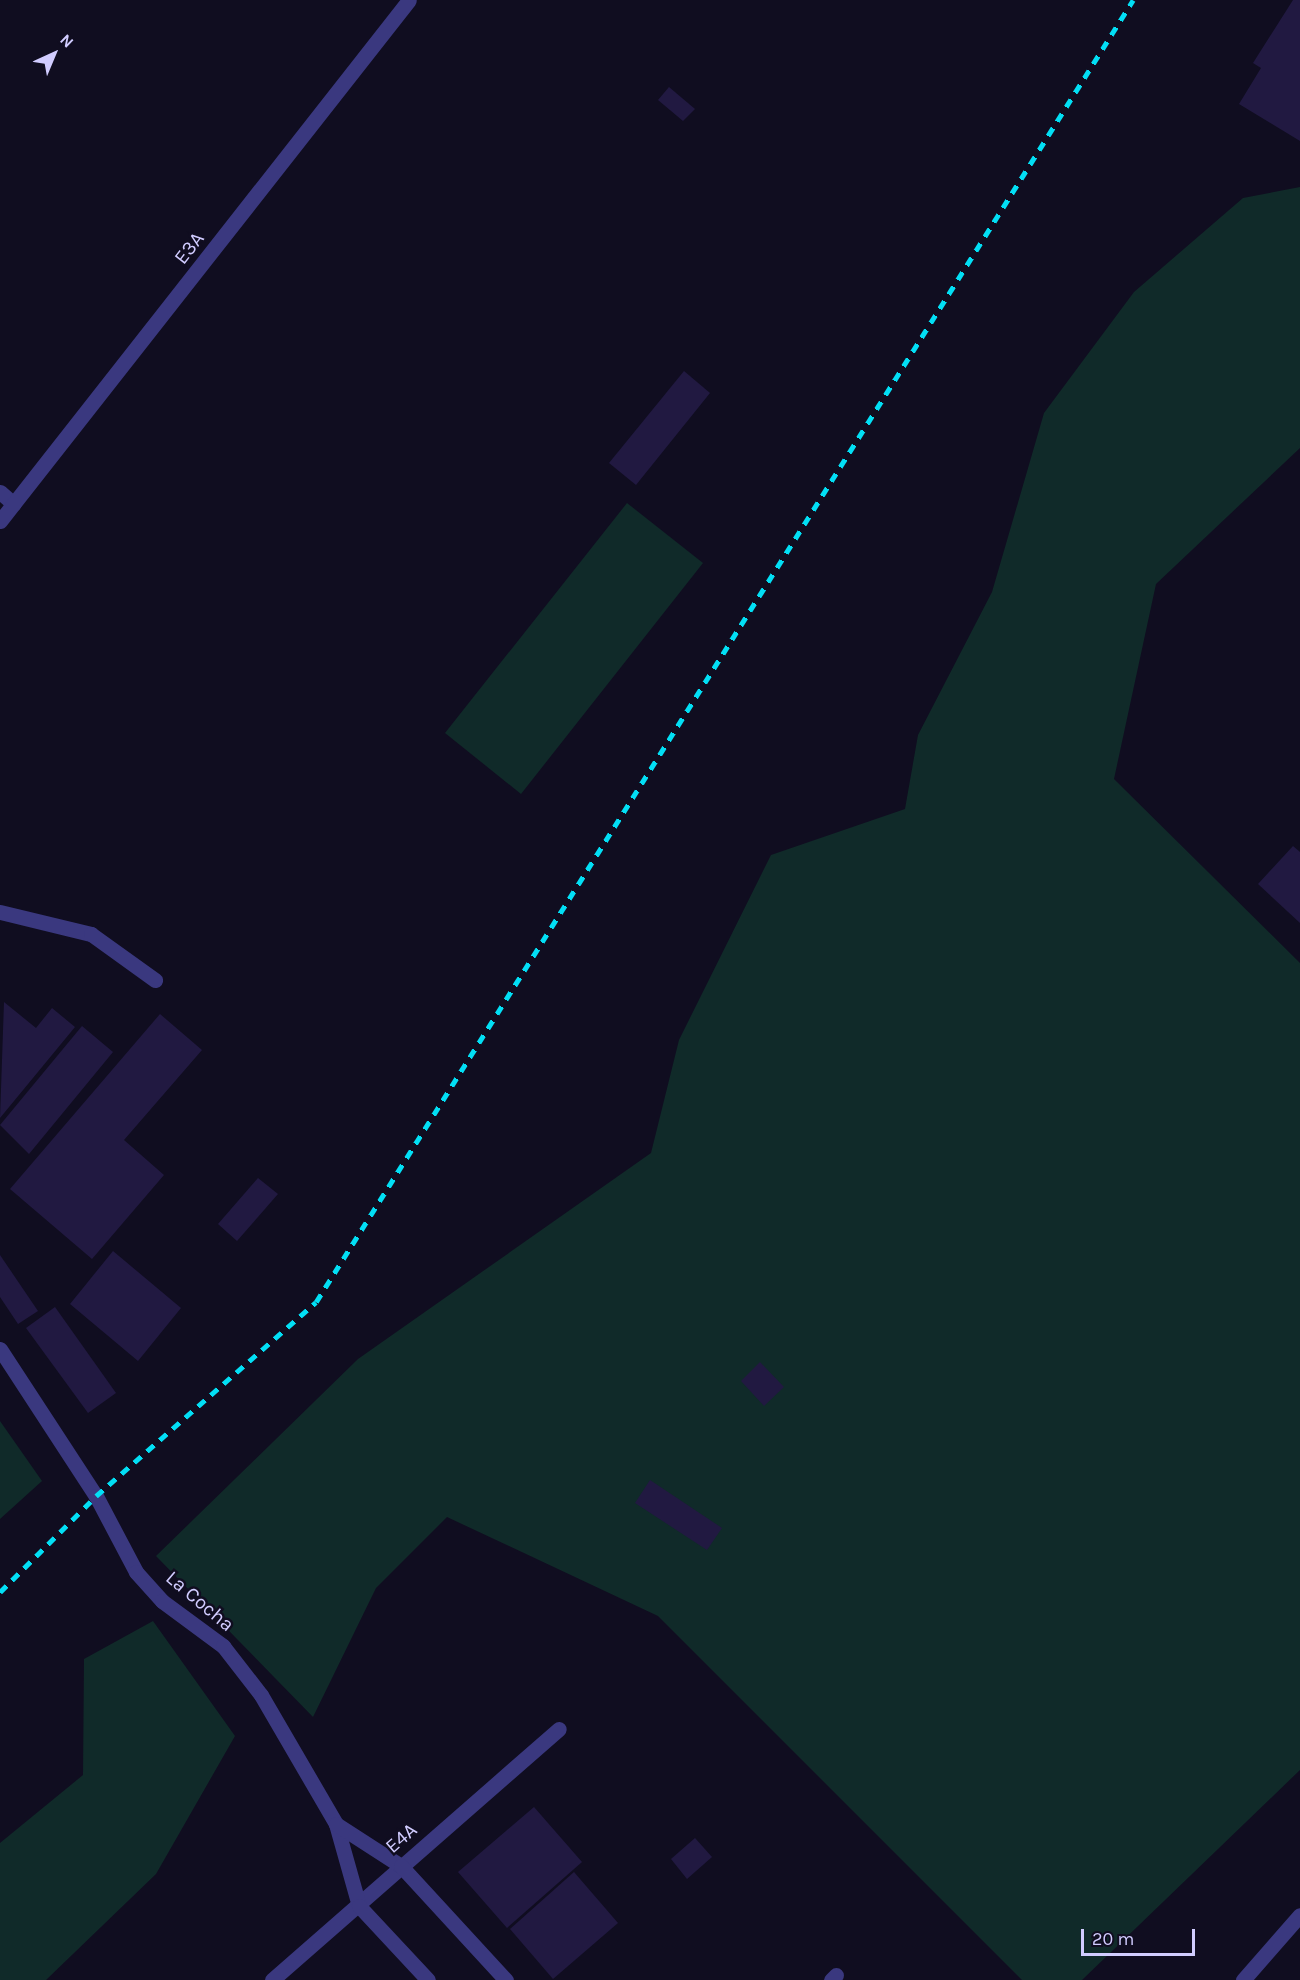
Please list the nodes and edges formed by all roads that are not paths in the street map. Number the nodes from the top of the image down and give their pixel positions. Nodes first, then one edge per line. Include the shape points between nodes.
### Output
1 (409, 0) edge
2 (0, 492) edge
3 (14, 504) junction
4 (0, 521) edge
5 (0, 912) edge
6 (155, 980) dead end
7 (0, 1349) edge
8 (559, 1729) dead end
9 (336, 1824) junction
10 (401, 1866) junction
11 (359, 1906) junction
12 (1300, 1915) edge
13 (272, 1980) edge
14 (428, 1980) edge
15 (506, 1980) edge
16 (1243, 1980) edge

1 - 3 street, E3A
2 - 3 street
3 - 4 street, E3A
5 - 6 street via 91,934
7 - 9 street, La Cocha via 96,1496 136,1572 162,1601 223,1646 261,1695
8 - 10 street, E4A
9 - 10 street, La Cocha
9 - 11 street, La Cocha
10 - 11 street, E4A
10 - 15 street, La Cocha
11 - 13 street, E4A
11 - 14 street, La Cocha
12 - 16 street

